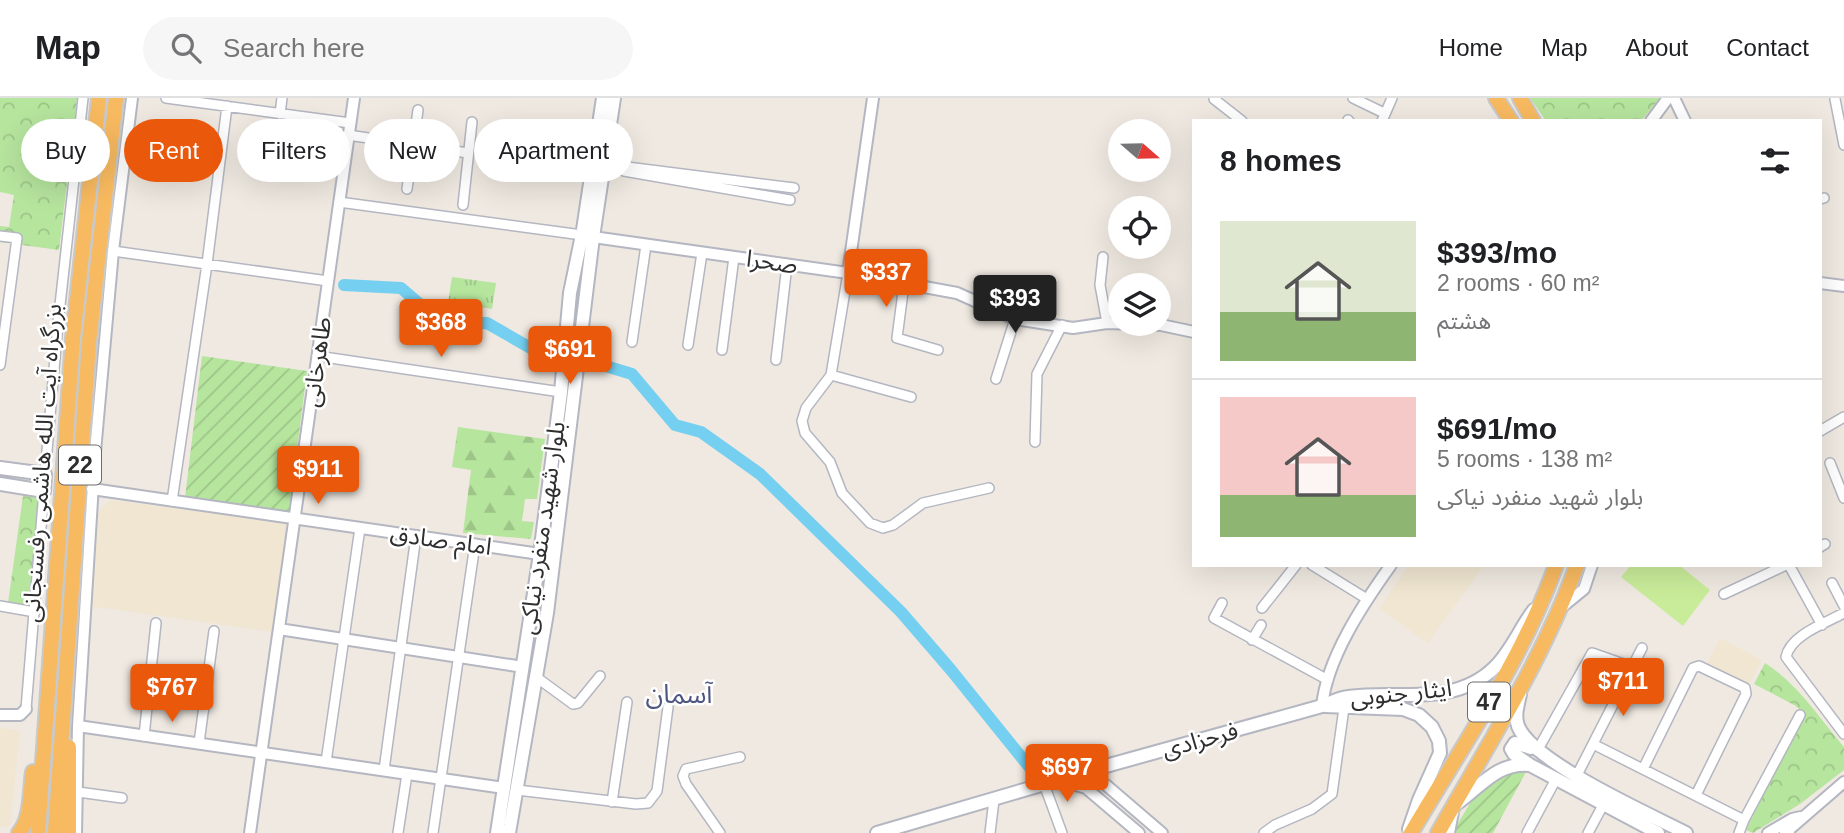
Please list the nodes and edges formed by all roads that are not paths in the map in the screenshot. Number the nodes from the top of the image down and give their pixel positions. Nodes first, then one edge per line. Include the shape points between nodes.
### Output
1 (83, 98) edge
2 (99, 98) edge
3 (116, 98) edge
4 (132, 98) edge
5 (166, 98) edge
6 (282, 98) edge
7 (354, 98) edge
8 (597, 98) edge
9 (603, 98) edge
10 (614, 98) edge
11 (873, 98) edge
12 (1353, 98) edge
13 (1392, 98) edge
14 (1496, 98) edge
15 (1520, 98) edge
16 (1668, 98) edge
17 (1674, 98) edge
18 (1214, 99) edge
19 (1835, 99) edge
20 (211, 101) edge
21 (227, 106) junction
22 (418, 110) dead end
23 (280, 114) junction
24 (1383, 117) edge
25 (319, 119) edge
26 (417, 119) edge
27 (594, 119) edge
28 (611, 119) edge
29 (1239, 119) edge
30 (1510, 119) edge
31 (1532, 119) edge
32 (1652, 119) edge
33 (1684, 119) edge
34 (472, 122) dead end
35 (350, 123) edge
36 (1844, 145) edge
37 (460, 152) edge
38 (468, 153) junction
39 (633, 168) edge
40 (633, 174) edge
41 (342, 182) edge
42 (408, 182) edge
43 (585, 182) edge
44 (601, 182) edge
45 (793, 188) dead end
46 (407, 189) dead end
47 (790, 200) dead end
48 (339, 202) junction
49 (463, 205) dead end
50 (586, 234) junction
51 (0, 236) edge
52 (646, 245) junction
53 (113, 251) junction
54 (702, 253) junction
55 (734, 257) junction
56 (1103, 257) dead end
57 (207, 264) junction
58 (787, 265) junction
59 (848, 273) junction
60 (328, 281) junction
61 (1822, 282) edge
62 (904, 284) junction
63 (1844, 286) edge
64 (1015, 319) junction
65 (1107, 323) junction
66 (1062, 324) junction
67 (1192, 331) edge
68 (632, 342) dead end
69 (688, 345) dead end
70 (722, 350) dead end
71 (939, 350) dead end
72 (317, 356) junction
73 (563, 360) junction
74 (776, 360) dead end
75 (579, 361) junction
76 (0, 365) edge
77 (831, 375) junction
78 (996, 379) dead end
79 (561, 392) junction
80 (911, 397) dead end
81 (1844, 417) edge
82 (1822, 430) edge
83 (1035, 442) dead end
84 (1829, 463) dead end
85 (0, 468) edge
86 (46, 474) junction
87 (0, 484) edge
88 (989, 488) dead end
89 (92, 489) junction
90 (44, 491) junction
91 (1844, 498) edge
92 (172, 501) junction
93 (295, 519) junction
94 (360, 528) junction
95 (416, 536) junction
96 (475, 544) junction
97 (540, 554) junction
98 (1294, 567) edge
99 (1315, 567) edge
100 (1390, 567) edge
101 (1555, 567) edge
102 (1576, 567) edge
103 (1591, 567) edge
104 (1784, 567) edge
105 (1789, 567) edge
106 (1832, 583) dead end
107 (1724, 594) dead end
108 (1543, 598) junction
109 (1367, 599) junction
110 (1222, 603) dead end
111 (0, 606) edge
112 (1844, 606) edge
113 (1262, 608) dead end
114 (1560, 609) junction
115 (35, 612) junction
116 (547, 613) junction
117 (1844, 613) edge
118 (531, 614) junction
119 (156, 623) dead end
120 (1261, 625) dead end
121 (1822, 625) junction
122 (279, 629) junction
123 (215, 631) dead end
124 (344, 639) junction
125 (1252, 639) junction
126 (401, 648) junction
127 (1642, 648) dead end
128 (458, 657) junction
129 (523, 667) junction
130 (1632, 667) junction
131 (600, 676) dead end
132 (536, 677) junction
133 (1328, 680) junction
134 (1524, 680) junction
135 (64, 701) junction
136 (627, 702) dead end
137 (47, 703) junction
138 (1322, 706) junction
139 (668, 707) dead end
140 (1344, 708) junction
141 (26, 709) joint
142 (0, 715) edge
143 (1800, 715) dead end
144 (78, 726) junction
145 (1844, 734) edge
146 (144, 736) junction
147 (199, 743) junction
148 (1593, 744) junction
149 (1538, 751) junction
150 (262, 752) junction
151 (740, 757) dead end
152 (326, 762) junction
153 (1113, 764) junction
154 (1530, 765) junction
155 (1643, 769) junction
156 (384, 771) junction
157 (407, 774) junction
158 (1577, 775) junction
159 (441, 779) junction
160 (1556, 779) junction
161 (1059, 780) junction
162 (1844, 782) edge
163 (1044, 785) junction
164 (1106, 785) junction
165 (511, 789) junction
166 (78, 792) junction
167 (1696, 795) junction
168 (1096, 796) junction
169 (122, 798) dead end
170 (994, 800) junction
171 (612, 802) junction
172 (1603, 805) junction
173 (1453, 806) junction
174 (1801, 817) junction
175 (1744, 820) junction
176 (1654, 832) edge
177 (1786, 832) edge
178 (19, 833) edge
179 (38, 833) edge
180 (55, 833) edge
181 (69, 833) edge
182 (76, 833) edge
183 (250, 833) edge
184 (398, 833) edge
185 (433, 833) edge
186 (497, 833) edge
187 (509, 833) edge
188 (720, 833) edge
189 (877, 833) edge
190 (990, 833) edge
191 (1062, 833) edge
192 (1139, 833) edge
193 (1162, 833) edge
194 (1264, 833) edge
195 (1410, 833) edge
196 (1438, 833) edge
197 (1449, 833) edge
198 (1527, 833) edge
199 (1588, 833) edge
200 (1686, 833) edge
201 (1740, 833) edge
202 (1768, 833) edge

1 - 86 street
2 - 137 highway, بزرگراه آیت الله هاشمی رفسنجانی / 22 via 73,338
3 - 135 highway, بزرگراه آیت الله هاشمی رفسنجانی / 22 via 89,342
4 - 53 street
5 - 20 street
6 - 23 street
7 - 35 street, طاهرخانی
8 - 27 main road
9 - 50 main road, بلوار شهید منفرد نیاکی
10 - 28 main road, بلوار شهید منفرد نیاکی
11 - 59 street
12 - 24 street
13 - 24 street
14 - 30 highway
15 - 31 highway
16 - 32 street
17 - 33 street
18 - 29 street
19 - 36 street
20 - 21 street
21 - 23 street
21 - 57 street
22 - 26 street
23 - 25 street
34 - 38 street
37 - 38 street
38 - 49 street
39 - 45 street
40 - 47 street
41 - 48 street, طاهرخانی
42 - 46 street
43 - 50 main road via 580,217
44 - 50 main road, بلوار شهید منفرد نیاکی
48 - 50 street, صحرا
48 - 60 street, طاهرخانی
50 - 52 street, صحرا
50 - 73 main road, بلوار شهید منفرد نیاکی via 570,293
50 - 75 main road, بلوار شهید منفرد نیاکی
51 - 76 street via 18,238
52 - 54 street, صحرا
52 - 68 street
53 - 57 street
53 - 89 street
54 - 55 street, صحرا
54 - 69 street
55 - 58 street, صحرا
55 - 70 street
56 - 65 street via 1100,285
57 - 60 street
57 - 92 street
58 - 59 street, صحرا
58 - 74 street
59 - 62 street, صحرا
59 - 77 street
60 - 72 street, طاهرخانی
61 - 63 street
62 - 64 street, صحرا via 957,293
62 - 71 street via 897,338
64 - 66 street, صحرا
64 - 78 street
65 - 66 street, صحرا via 1073,328
65 - 67 street, صحرا
66 - 83 street via 1037,374
72 - 79 street
72 - 93 street, طاهرخانی
73 - 75 main road via 570,369
73 - 79 main road, بلوار شهید منفرد نیاکی
75 - 116 main road, بلوار شهید منفرد نیاکی
77 - 80 street
77 - 88 street via 806,408 805,433 830,462 842,493 870,523 883,528 923,503
79 - 97 main road, بلوار شهید منفرد نیاکی
81 - 82 street
84 - 91 street
85 - 86 main road
86 - 90 main road
87 - 90 main road
89 - 92 street, امام صادق
89 - 144 street
90 - 115 street
92 - 93 street, امام صادق
93 - 94 street, امام صادق
93 - 122 street, طاهرخانی
94 - 95 street, امام صادق
94 - 124 street
95 - 96 street, امام صادق
95 - 126 street
96 - 97 street, امام صادق
96 - 128 street
97 - 118 main road, بلوار شهید منفرد نیاکی
98 - 113 street
99 - 109 street
100 - 109 street
101 - 108 highway, 47
102 - 114 highway, 47
103 - 114 street via 1584,589
104 - 107 street
105 - 121 street
106 - 112 street
108 - 138 main road, ایثار جنوبی via 1499,663 1469,685 1442,693 1345,697
108 - 195 highway, 47 via 1506,672
109 - 133 street
110 - 125 street via 1214,618
111 - 115 street
114 - 134 highway, 47
115 - 141 street
116 - 118 main road via 539,607
116 - 132 main road, بلوار شهید منفرد نیاکی
117 - 121 street
118 - 129 main road, بلوار شهید منفرد نیاکی
119 - 146 street
120 - 125 street
121 - 145 street via 1794,642 1786,657
122 - 124 street
122 - 150 street, طاهرخانی
123 - 147 street
124 - 126 street
124 - 152 street
125 - 133 street
126 - 128 street
126 - 156 street
127 - 130 street
128 - 129 street
128 - 159 street
129 - 165 main road, بلوار شهید منفرد نیاکی
130 - 148 street
130 - 149 street via 1592,653
131 - 132 street via 573,704
132 - 165 main road, بلوار شهید منفرد نیاکی
133 - 138 street
134 - 149 main road via 1517,722
134 - 173 highway, 47
135 - 180 highway, بزرگراه آیت الله هاشمی رفسنجانی / 22
135 - 181 highway
136 - 171 street
137 - 178 highway via 39,714 27,816
137 - 179 highway, بزرگراه آیت الله هاشمی رفسنجانی / 22
138 - 140 main road, ایثار جنوبی
138 - 153 main road, فرحزادی
139 - 171 street via 652,800 643,804
140 - 194 street via 1332,794
140 - 195 main road, ایثار جنوبی via 1411,711 1437,734 1438,759
141 - 142 street via 20,715
143 - 175 street
144 - 146 street
144 - 166 street
146 - 147 street
147 - 150 street
148 - 155 street
148 - 158 street
149 - 154 main road via 1518,742 1512,746 1514,754
149 - 158 main road
150 - 152 street
150 - 183 street, طاهرخانی
151 - 188 street via 686,769 683,776
152 - 156 street
153 - 161 main road, فرحزادی
153 - 164 street
154 - 160 main road
154 - 173 main road via 1515,764 1495,772
155 - 167 street
155 - 167 street via 1693,668 1699,666 1745,688
156 - 157 street
157 - 159 street
157 - 184 street
158 - 200 main road
159 - 165 street
159 - 185 street
160 - 172 main road
160 - 198 street
161 - 163 main road, فرحزادی
161 - 168 street
162 - 174 street
163 - 170 main road, فرحزادی
163 - 191 street
164 - 168 street via 1099,786
164 - 193 street
165 - 171 street
165 - 186 main road, بلوار شهید منفرد نیاکی
165 - 187 main road, بلوار شهید منفرد نیاکی
166 - 169 street
166 - 182 street
167 - 175 street
168 - 192 street
170 - 189 main road, فرحزادی
170 - 190 street
172 - 176 main road
172 - 199 street
173 - 196 highway, 47
173 - 197 street
174 - 177 street
174 - 202 street
175 - 201 street

